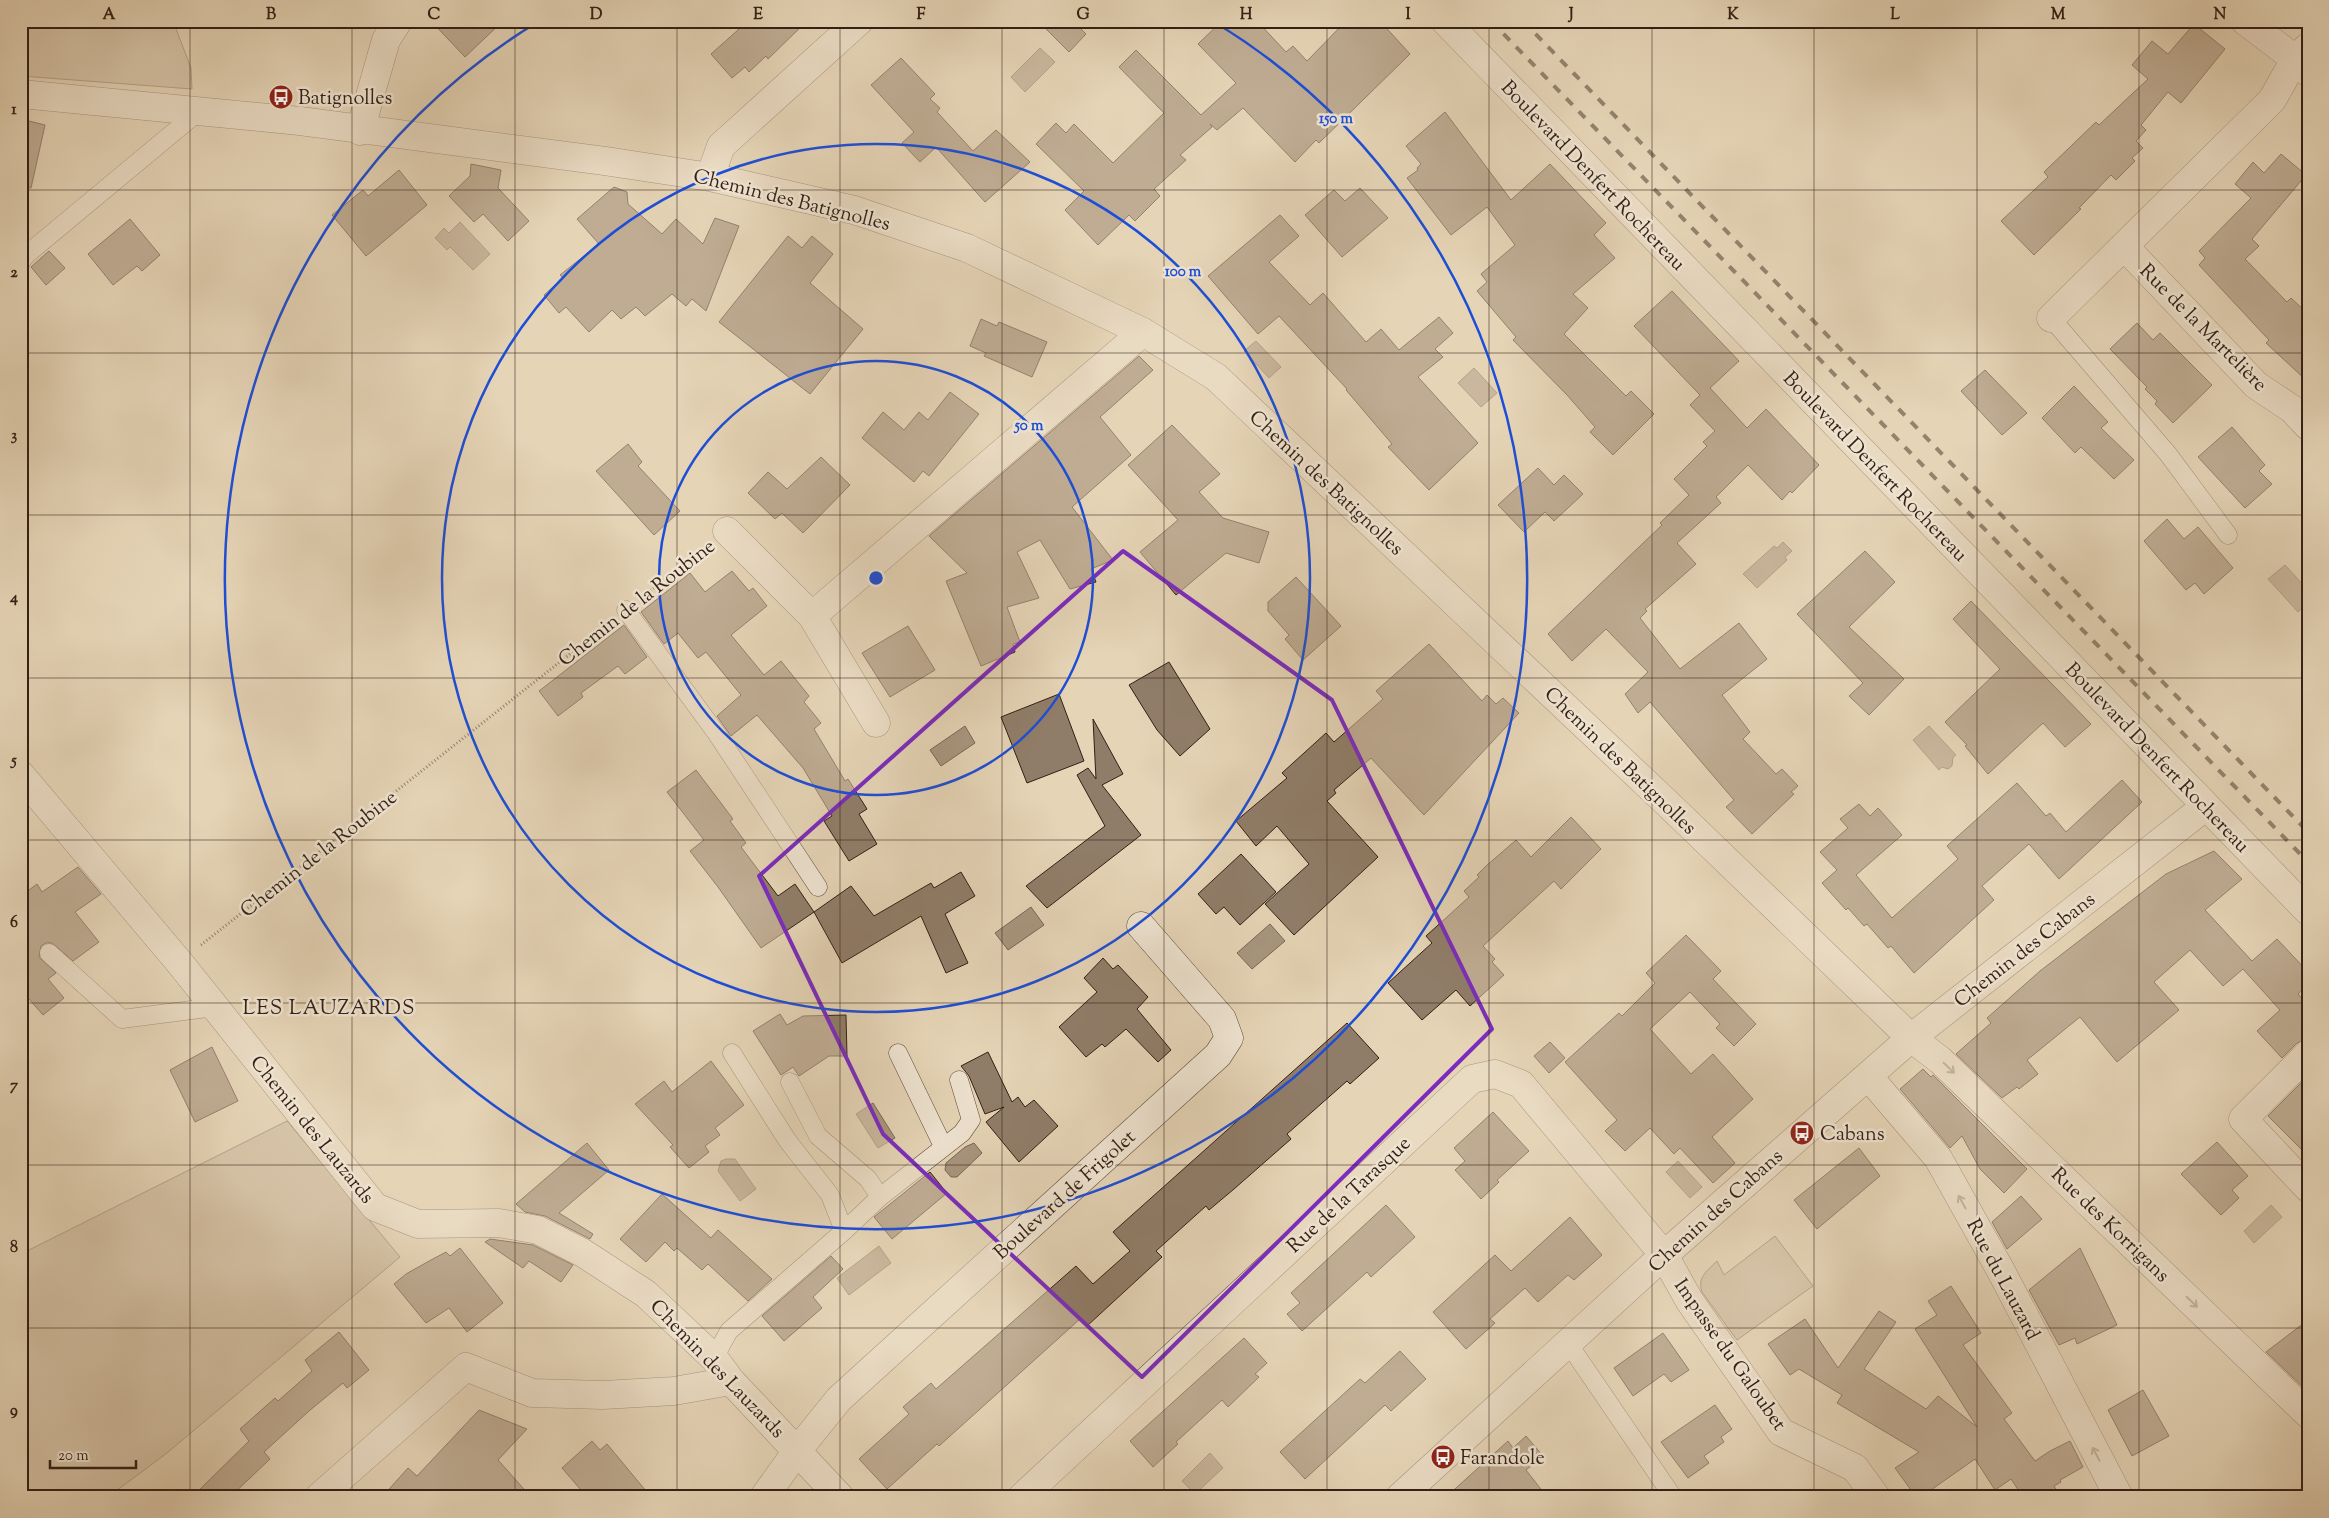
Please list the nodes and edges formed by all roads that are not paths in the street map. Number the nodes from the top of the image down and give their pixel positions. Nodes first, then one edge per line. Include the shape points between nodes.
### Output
1 (398, 21) edge
2 (859, 21) edge
3 (1445, 21) edge
4 (2244, 21) edge
5 (2304, 59) edge
6 (21, 94) edge
7 (198, 112) junction
8 (360, 130) junction
9 (710, 176) junction
10 (2124, 246) junction
11 (21, 262) edge
12 (2051, 318) joint
13 (1142, 332) junction
14 (2308, 426) edge
15 (727, 531) road end
16 (2228, 535) dead end
17 (626, 610) road end
18 (812, 616) junction
19 (876, 723) dead end
20 (21, 774) edge
21 (2206, 806) junction
22 (818, 887) dead end
23 (2308, 911) edge
24 (1141, 926) dead end
25 (49, 954) dead end
26 (215, 1007) junction
27 (1910, 1038) junction
28 (732, 1053) dead end
29 (898, 1053) dead end
30 (2308, 1054) edge
31 (1868, 1076) junction
32 (959, 1080) dead end
33 (790, 1082) dead end
34 (943, 1146) junction
35 (2308, 1188) edge
36 (880, 1197) junction
37 (844, 1231) junction
38 (1664, 1255) junction
39 (1568, 1343) junction
40 (714, 1358) junction
41 (731, 1381) junction
42 (2308, 1414) edge
43 (797, 1451) junction
44 (1402, 1496) edge
45 (319, 1497) edge
46 (764, 1497) edge
47 (840, 1497) edge
48 (1022, 1497) edge
49 (1673, 1497) edge
50 (1876, 1497) edge
51 (2119, 1497) edge

1 - 8 street via 386,40
2 - 9 street via 722,146
3 - 21 street, Boulevard Denfert Rochereau
4 - 5 street
5 - 10 street, Rue de la Martelière via 2272,100
6 - 7 street, Chemin des Batignolles
7 - 8 street, Chemin des Batignolles
7 - 11 lane
8 - 9 street, Chemin des Batignolles
9 - 13 street, Chemin des Batignolles via 854,210 967,248
10 - 12 street, Rue de la Martelière
10 - 14 street, Rue de la Martelière via 2256,385 2292,409
12 - 16 lane via 2168,454
13 - 18 street
13 - 27 street, Chemin des Batignolles via 1216,377 1669,805
15 - 18 street, Chemin de la Roubine
17 - 22 lane via 716,734
18 - 19 street, Chemin de la Roubine
20 - 26 street, Chemin des Lauzards
21 - 23 street, Boulevard Denfert Rochereau
21 - 27 street, Chemin des Cabans
24 - 43 street, Boulevard de Frigolet via 1222,1018 1229,1038 1218,1055 839,1400
25 - 26 lane via 122,1019
26 - 40 street, Chemin des Lauzards via 375,1207 418,1224 499,1223 538,1230 583,1253 646,1294
27 - 31 street, Chemin des Cabans
27 -> 42 street, Rue des Korrigans via 1940,1060
28 - 37 lane via 787,1140 830,1195
29 - 34 lane
30 - 35 street via 2243,1119
31 - 38 street, Chemin des Cabans
51 -> 31 street, Rue du Lauzard via 1938,1158
32 - 34 lane via 971,1120 962,1133
33 - 36 lane via 818,1136 868,1179
34 - 36 lane
36 - 37 lane
37 - 40 lane via 729,1331
38 - 39 street, Chemin des Cabans
38 - 48 street, Rue de la Tarasque via 1521,1084 1495,1074 1472,1079
38 - 50 street, Impasse du Galoubet via 1689,1300 1781,1432 1855,1468
39 - 44 street, Chemin des Cabans
39 - 49 lane
40 - 41 street, Chemin des Lauzards
41 - 43 street, Chemin des Lauzards
41 - 45 street via 674,1391 602,1395 532,1393 466,1367
43 - 46 street
43 - 47 street, Chemin des Lauzards

